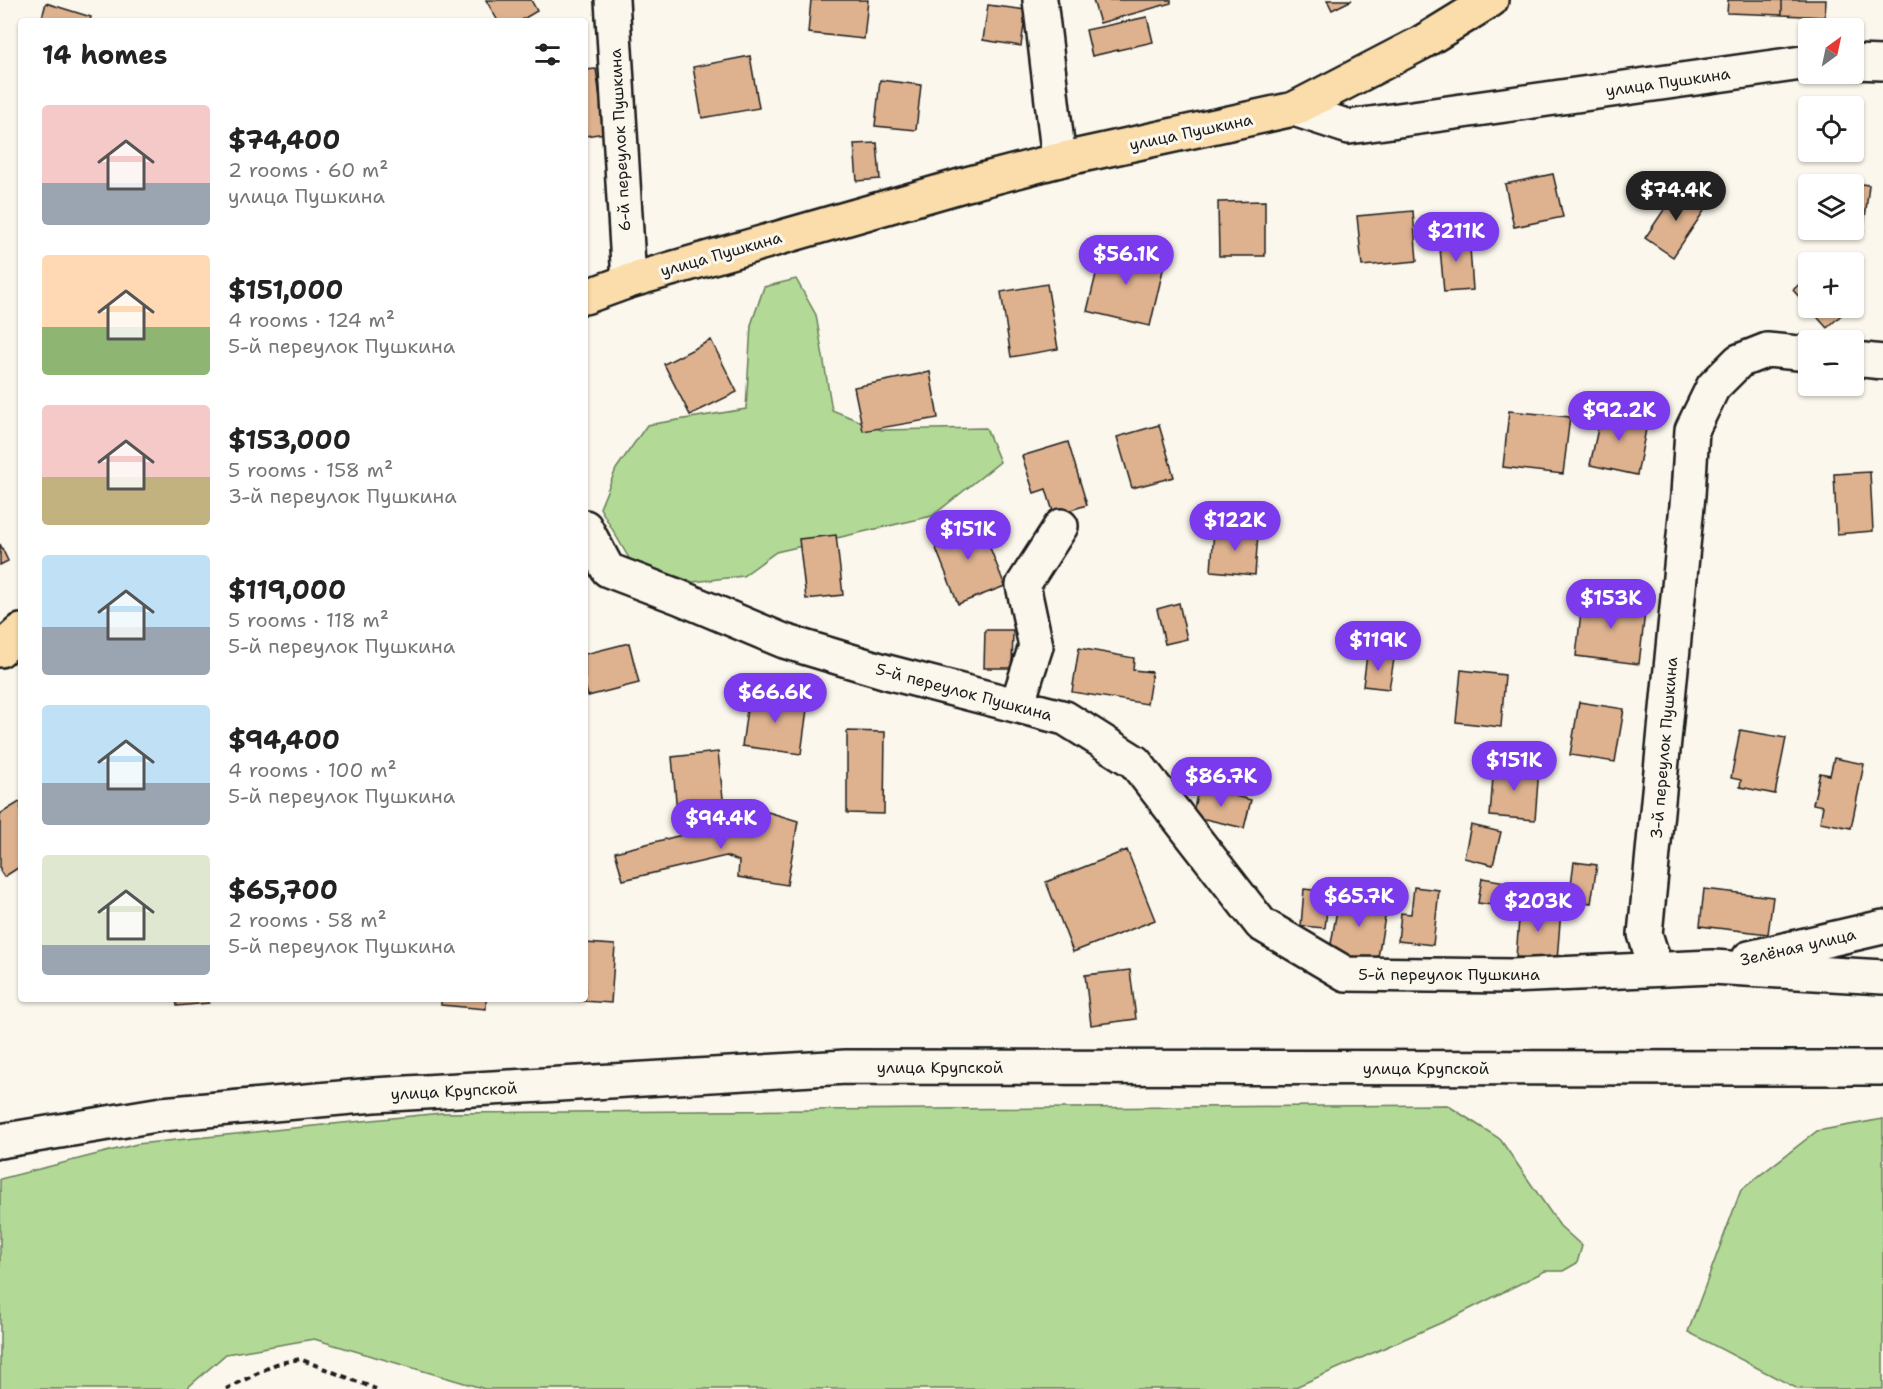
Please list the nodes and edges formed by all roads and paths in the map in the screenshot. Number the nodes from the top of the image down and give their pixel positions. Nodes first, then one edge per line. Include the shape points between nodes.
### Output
1 (612, 0) edge
2 (1040, 0) edge
3 (1491, 0) edge
4 (1864, 62) edge
5 (1883, 63) edge
6 (1798, 64) edge
7 (1294, 109) junction
8 (1059, 160) junction
9 (629, 281) junction
10 (588, 296) edge
11 (1798, 353) edge
12 (1864, 360) edge
13 (1883, 362) edge
14 (1061, 526) dead end
15 (588, 533) edge
16 (0, 630) edge
17 (18, 631) edge
18 (18, 634) edge
19 (0, 650) edge
20 (1017, 705) junction
21 (1883, 927) edge
22 (1712, 967) junction
23 (1656, 969) junction
24 (1883, 977) edge
25 (1883, 1068) edge
26 (0, 1141) edge
27 (226, 1389) edge
28 (376, 1389) edge

1 - 9 street, 6-й переулок Пушкина
2 - 8 street
3 - 7 highway via 1421,44
4 - 5 street
6 - 7 street, улица Пушкина via 1349,127
7 - 8 highway, улица Пушкина
8 - 9 highway, улица Пушкина
9 - 10 highway, улица Пушкина
11 - 23 street, 3-й переулок Пушкина via 1767,350 1739,361 1713,387 1692,430 1645,934
12 - 13 street
14 - 20 street via 1023,585 1036,646
15 - 20 street, 5-й переулок Пушкина via 608,570 784,640 887,672
16 - 17 street
18 - 19 highway
20 - 23 street, 5-й переулок Пушкина via 1065,718 1135,762 1262,924 1346,974 1513,976
21 - 22 street, Зелёная улица
22 - 23 street, 5-й переулок Пушкина
22 - 24 street
25 - 26 street, улица Крупской via 846,1067 351,1097 162,1114
27 - 28 path via 276,1364 300,1359

